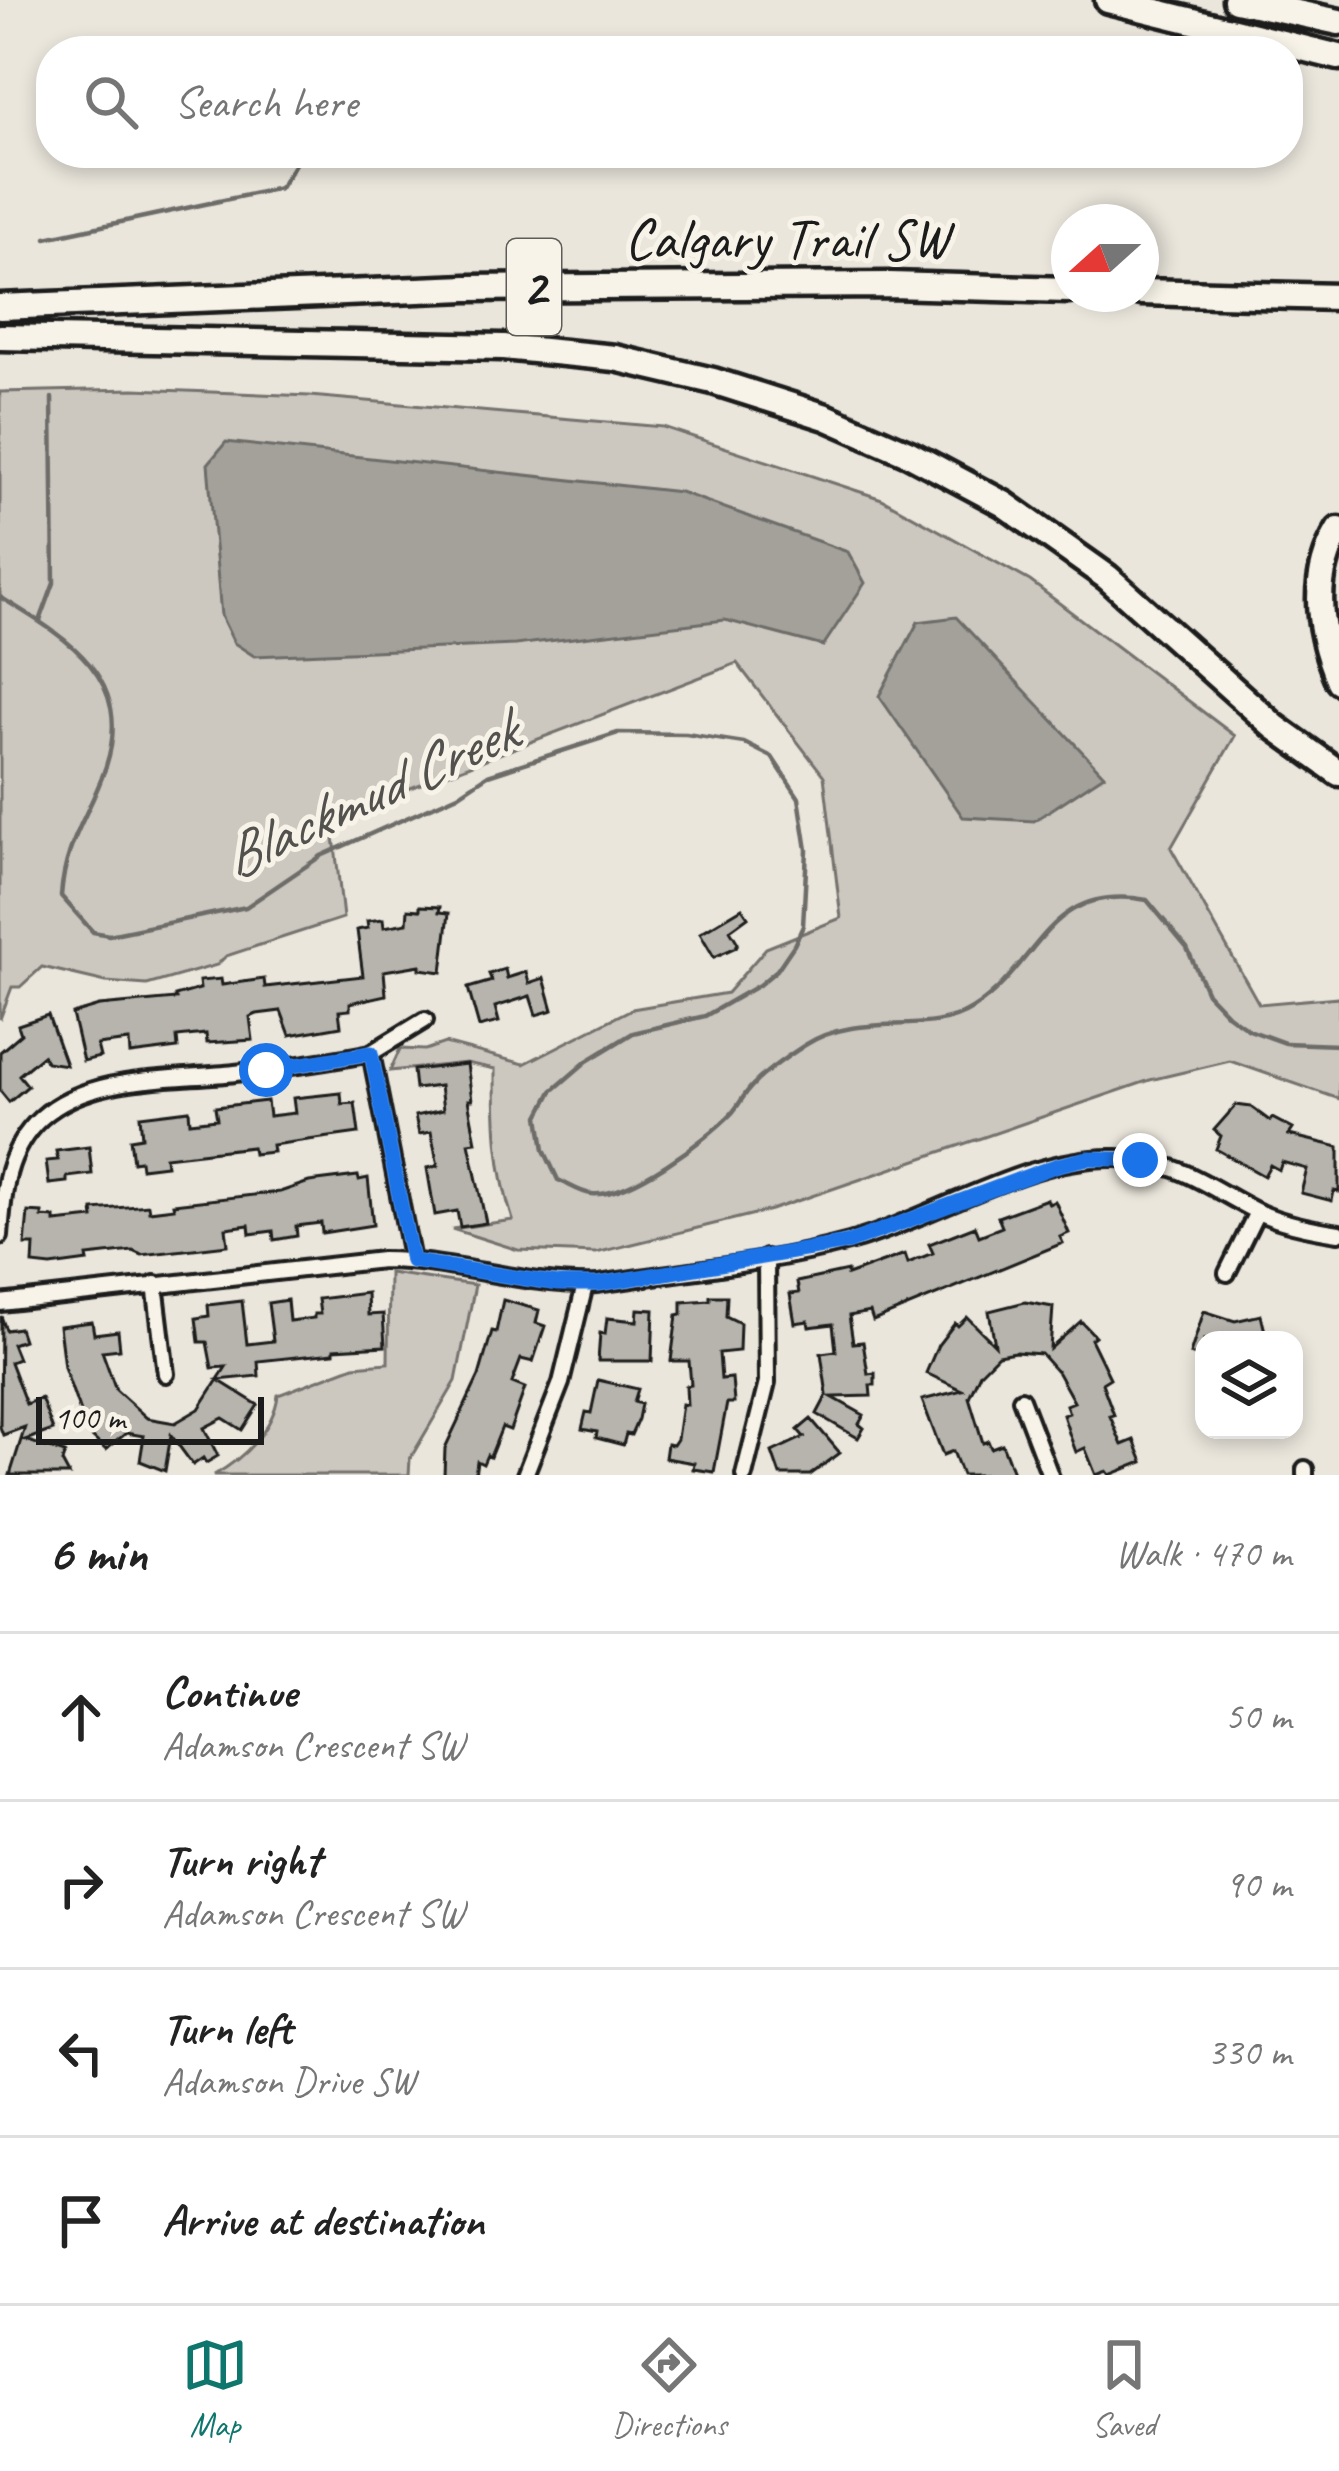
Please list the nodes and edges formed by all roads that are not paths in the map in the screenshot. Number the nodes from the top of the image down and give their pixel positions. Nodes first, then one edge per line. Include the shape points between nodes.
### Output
1 (1108, 0) edge
2 (1236, 0) edge
3 (1339, 22) edge
4 (1254, 36) edge
5 (1303, 48) edge
6 (1339, 57) edge
7 (1051, 289) edge
8 (1159, 292) edge
9 (1339, 297) edge
10 (0, 307) edge
11 (0, 337) edge
12 (1339, 530) edge
13 (1339, 681) edge
14 (1339, 773) edge
15 (425, 1020) dead end
16 (371, 1053) junction
17 (1257, 1212) junction
18 (1339, 1233) edge
19 (0, 1236) edge
20 (766, 1258) junction
21 (412, 1261) junction
22 (1227, 1273) dead end
23 (155, 1284) junction
24 (585, 1285) junction
25 (0, 1303) edge
26 (166, 1374) dead end
27 (1021, 1399) dead end
28 (526, 1475) edge
29 (744, 1475) edge
30 (1050, 1475) edge

1 - 4 highway
2 - 3 highway
5 - 6 highway
7 - 10 highway, Calgary Trail SW / 2 via 467,288
8 - 9 highway
11 - 14 highway via 503,347 615,358 736,388 868,435 1004,504 1107,577 1275,727
12 - 13 highway via 1320,586 1322,642
15 - 16 street
16 - 19 street via 75,1096 44,1115 14,1155
16 - 21 street
17 - 18 street
17 - 20 street via 1178,1169 1088,1158 847,1243
17 - 22 street
20 - 24 street
20 - 29 street via 767,1383
21 - 23 street
21 - 24 street
23 - 25 street
23 - 26 street
24 - 28 street via 561,1383
27 - 30 street

